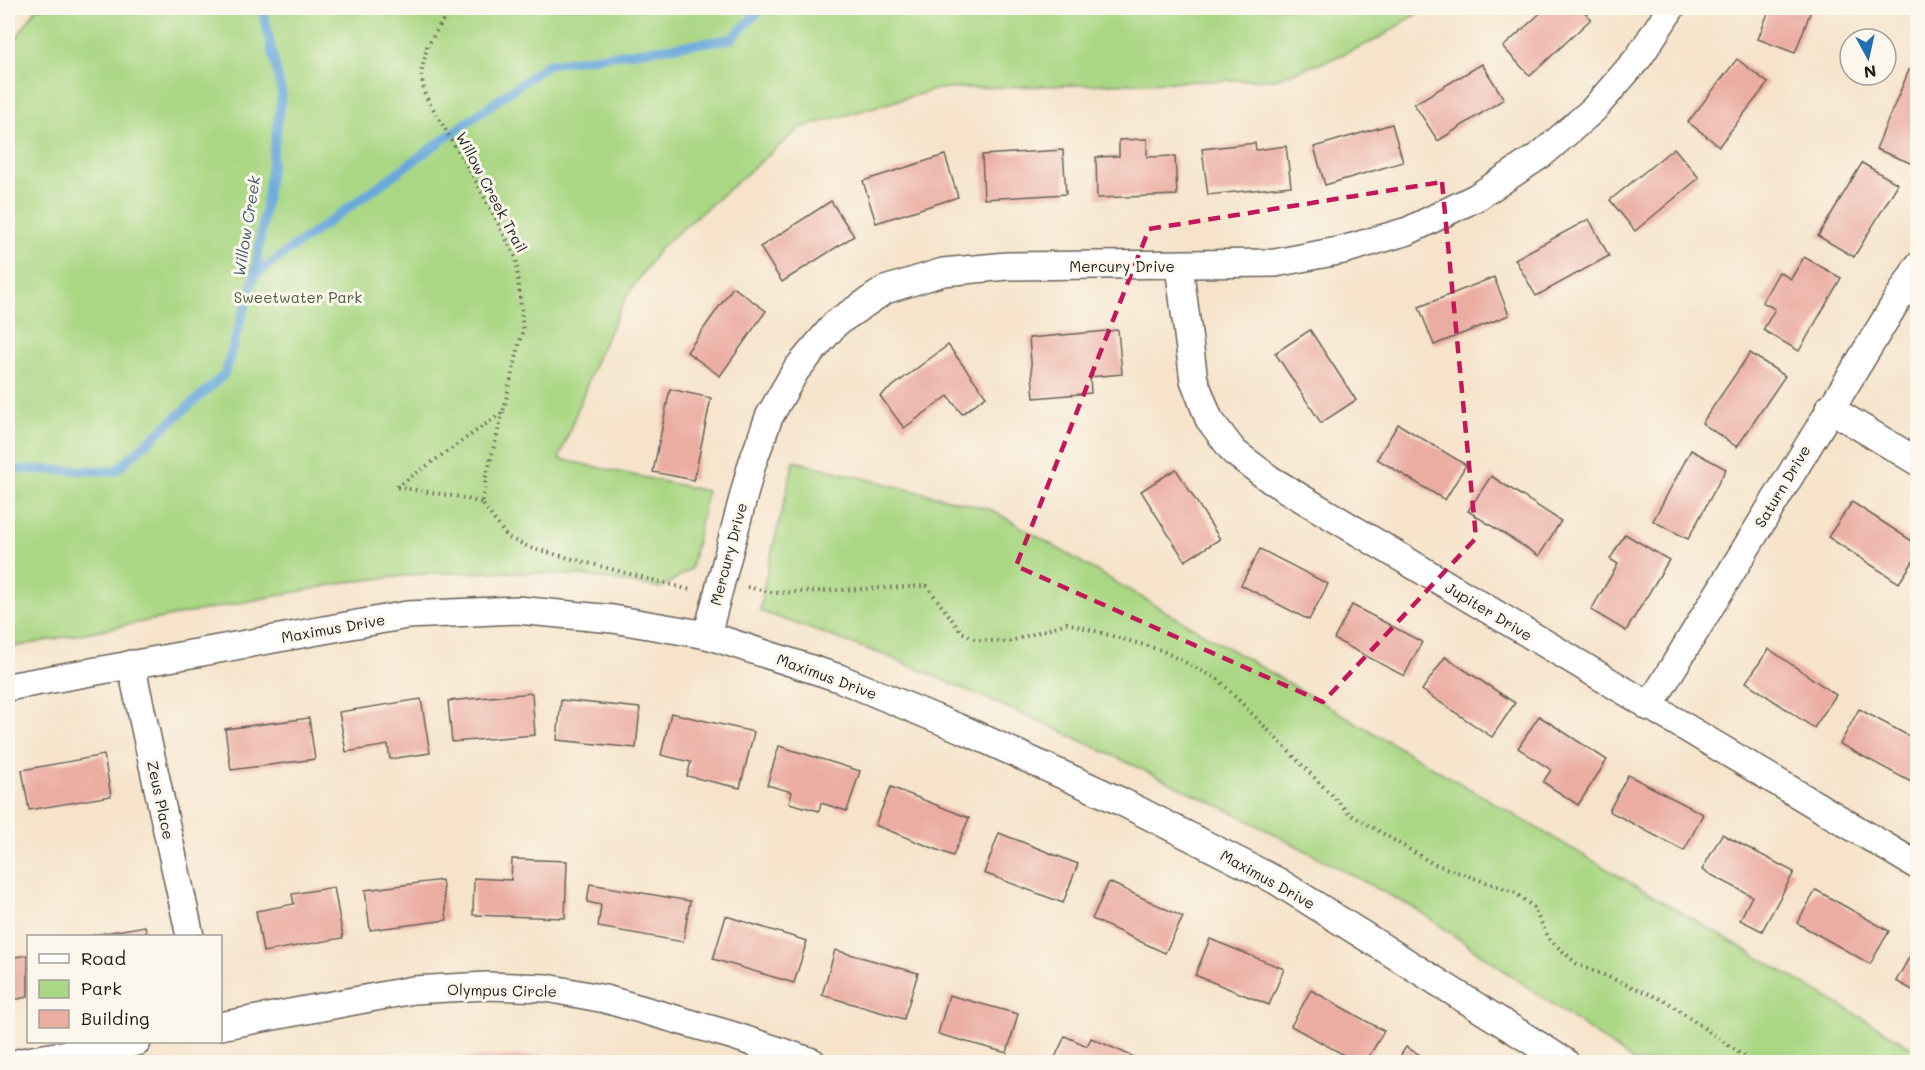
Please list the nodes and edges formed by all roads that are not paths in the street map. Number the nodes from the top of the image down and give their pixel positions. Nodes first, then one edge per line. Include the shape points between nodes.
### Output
1 (1671, 8) edge
2 (1179, 266) junction
3 (1917, 266) edge
4 (1829, 408) junction
5 (1917, 462) edge
6 (707, 635) junction
7 (132, 664) junction
8 (8, 687) edge
9 (1649, 707) junction
10 (1917, 866) edge
11 (190, 935) edge
12 (222, 1026) edge
13 (126, 1043) edge
14 (21, 1062) edge
15 (812, 1062) edge
16 (1565, 1062) edge

1 - 2 street, Mercury Drive via 1639,57 1593,110 1542,154 1477,197 1408,231 1343,250 1275,263
2 - 6 street, Mercury Drive via 1006,266 943,272 885,290 836,323 796,369 769,417 752,464
2 - 9 street, Jupiter Drive via 1194,380 1209,419 1234,452 1271,480
3 - 4 street, Saturn Drive
4 - 5 street
4 - 9 street, Saturn Drive
6 - 7 street, Maximus Drive via 613,619 517,610 418,614
6 - 16 street, Maximus Drive via 839,678 1122,802 1277,881
7 - 8 street, Maximus Drive
7 - 11 street, Zeus Place
9 - 10 street, Jupiter Drive
12 - 15 street, Olympus Circle via 413,990 547,988 605,999
13 - 14 street

